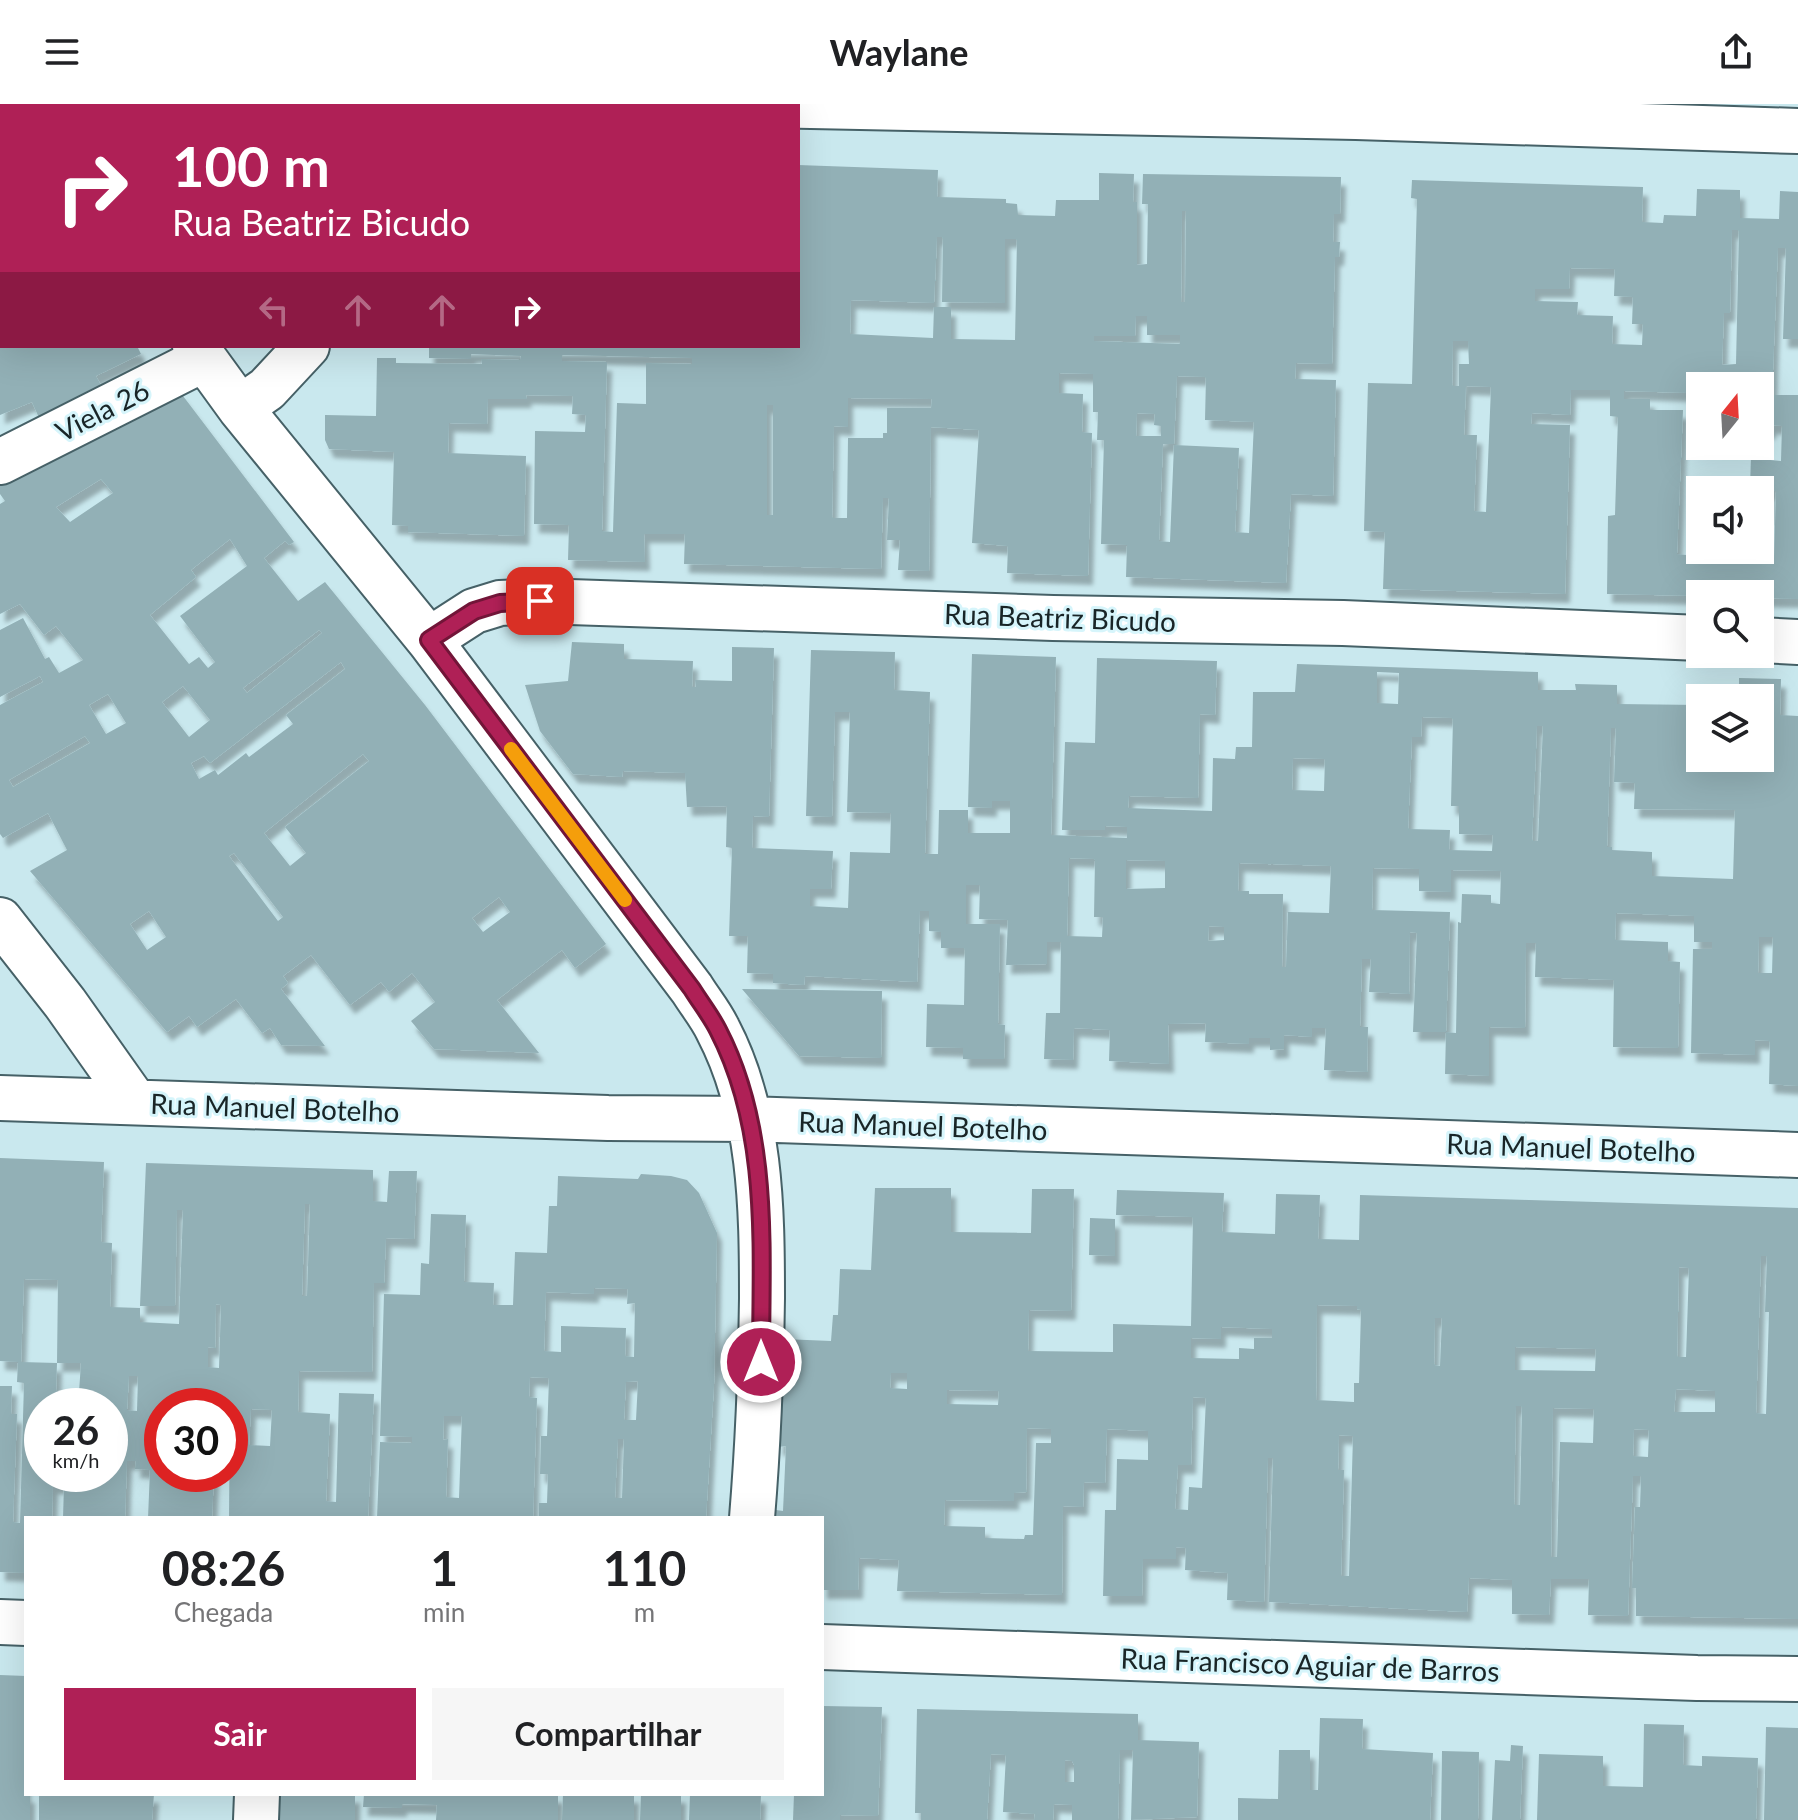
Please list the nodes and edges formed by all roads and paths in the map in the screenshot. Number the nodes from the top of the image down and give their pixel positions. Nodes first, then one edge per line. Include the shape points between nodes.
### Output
1 (800, 105) edge
2 (1375, 111) edge
3 (1798, 131) edge
4 (305, 348) edge
5 (200, 352) edge
6 (240, 408) junction
7 (0, 462) edge
8 (1686, 637) edge
9 (429, 640) junction
10 (1774, 641) edge
11 (1798, 642) edge
12 (0, 920) edge
13 (0, 1098) edge
14 (135, 1102) junction
15 (750, 1119) junction
16 (1798, 1155) edge
17 (752, 1516) edge
18 (0, 1622) edge
19 (24, 1623) edge
20 (824, 1647) edge
21 (1798, 1679) edge
22 (257, 1796) edge
23 (256, 1820) edge

1 - 2 street
2 - 3 street
4 - 6 street via 267,389
5 - 6 street
5 - 7 street, Viela 26
6 - 9 street
8 - 9 street, Rua Beatriz Bicudo via 540,601 500,603 474,611
9 - 15 street via 692,989 718,1028
10 - 11 street
12 - 14 street
13 - 14 street, Rua Manuel Botelho
14 - 15 street, Rua Manuel Botelho
15 - 16 street, Rua Manuel Botelho
15 - 17 street via 762,1204 761,1393
18 - 19 street
20 - 21 street, Rua Francisco Aguiar de Barros
22 - 23 street

